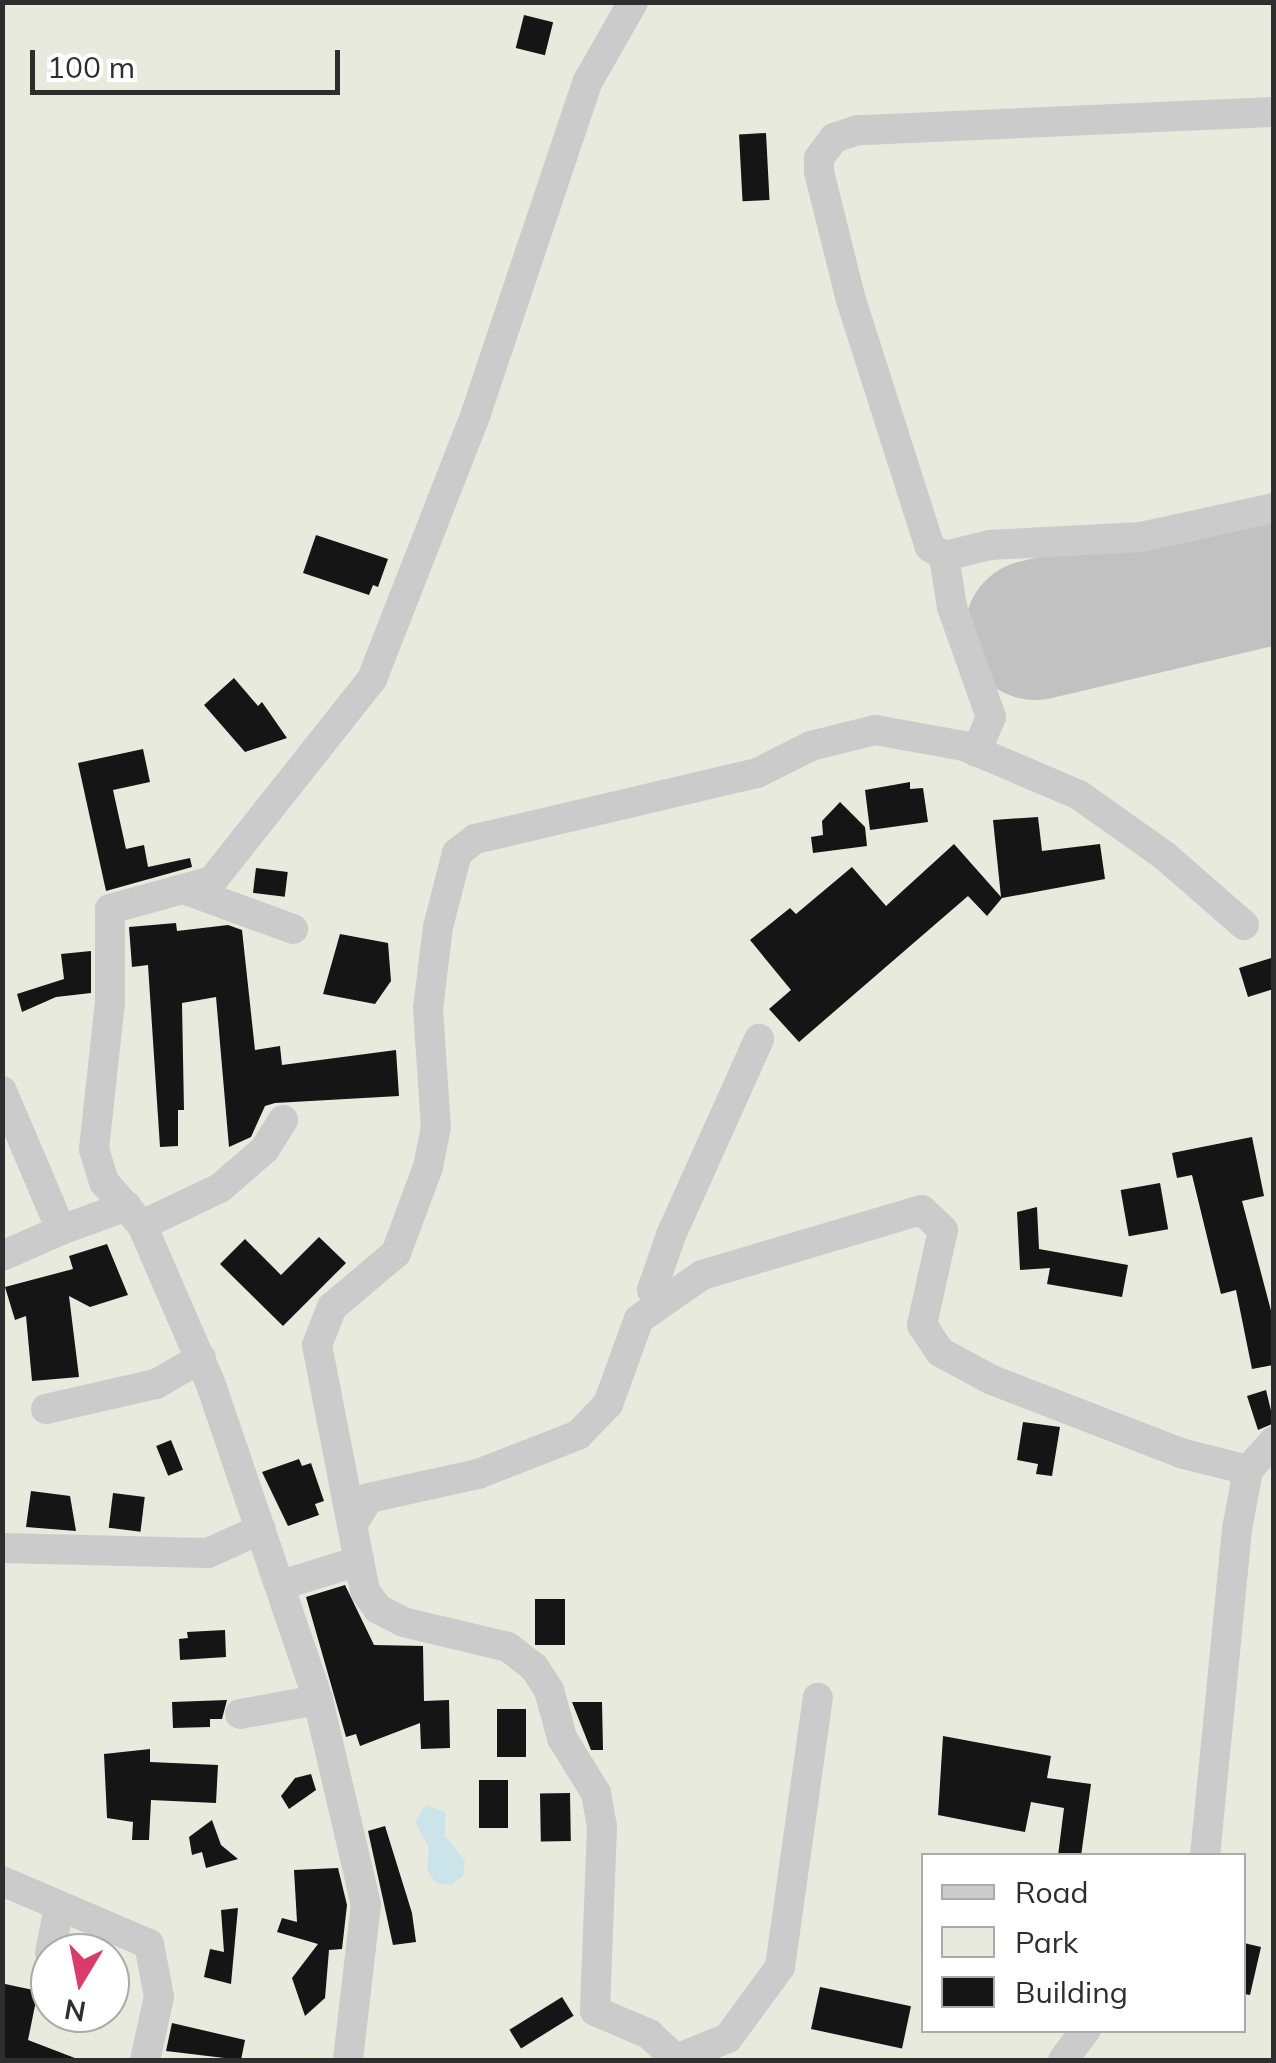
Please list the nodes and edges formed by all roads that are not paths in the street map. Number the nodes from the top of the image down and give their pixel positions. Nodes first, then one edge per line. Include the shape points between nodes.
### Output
1 (626, 8) edge
2 (1274, 112) edge
3 (1274, 508) edge
4 (944, 556) junction
5 (976, 752) junction
6 (186, 890) junction
7 (1244, 925) dead end
8 (293, 928) dead end
9 (759, 1039) dead end
10 (2, 1091) edge
11 (283, 1120) dead end
12 (134, 1216) junction
13 (61, 1230) junction
14 (2, 1256) edge
15 (660, 1300) junction
16 (200, 1358) junction
17 (46, 1408) dead end
18 (1274, 1441) edge
19 (1248, 1470) junction
20 (352, 1524) junction
21 (262, 1530) junction
22 (2, 1548) edge
23 (360, 1562) junction
24 (281, 1584) junction
25 (818, 1698) dead end
26 (318, 1700) junction
27 (240, 1714) dead end
28 (1205, 1853) edge
29 (2, 1881) edge
30 (60, 1906) junction
31 (54, 1933) edge
32 (1084, 2033) edge
33 (673, 2058) edge
34 (146, 2060) edge
35 (348, 2060) edge
36 (1063, 2060) edge

1 - 6 street via 588,81 550,180 532,257 372,679 250,838 212,880
2 - 4 street via 858,130 825,149 819,172 851,300 930,547
3 - 4 street via 1141,537 990,546
4 - 5 street via 952,608 991,718
5 - 7 street via 1078,795 1165,856
5 - 20 street via 875,730 812,746 757,773 475,839 457,853 438,927 428,1008 436,1127 428,1168 396,1253 332,1307 319,1328 319,1375
6 - 8 street
6 - 12 street via 110,909 110,1001 94,1148 104,1182
9 - 15 street via 656,1274 652,1290
10 - 13 street
11 - 12 street via 265,1150 220,1188
12 - 13 street
12 - 16 street
13 - 14 street
15 - 19 street via 702,1276 922,1210 943,1230 922,1325 940,1352 992,1380 1184,1454
15 - 20 street via 626,1344 608,1404 578,1435 478,1474 369,1498
16 - 17 street via 156,1384
16 - 21 street
18 - 19 street
19 - 28 street
20 - 23 street
21 - 22 street via 208,1553
21 - 24 street
23 - 24 street
23 - 33 street via 365,1591 378,1608 403,1622 508,1647 542,1678 562,1738 596,1794 602,1826 596,2011 649,2034
24 - 26 street
25 - 33 street via 780,1967 728,2038
26 - 27 street
26 - 35 street via 366,1904
29 - 30 street
30 - 31 street
30 - 34 street via 148,1944 159,1997
32 - 36 street

